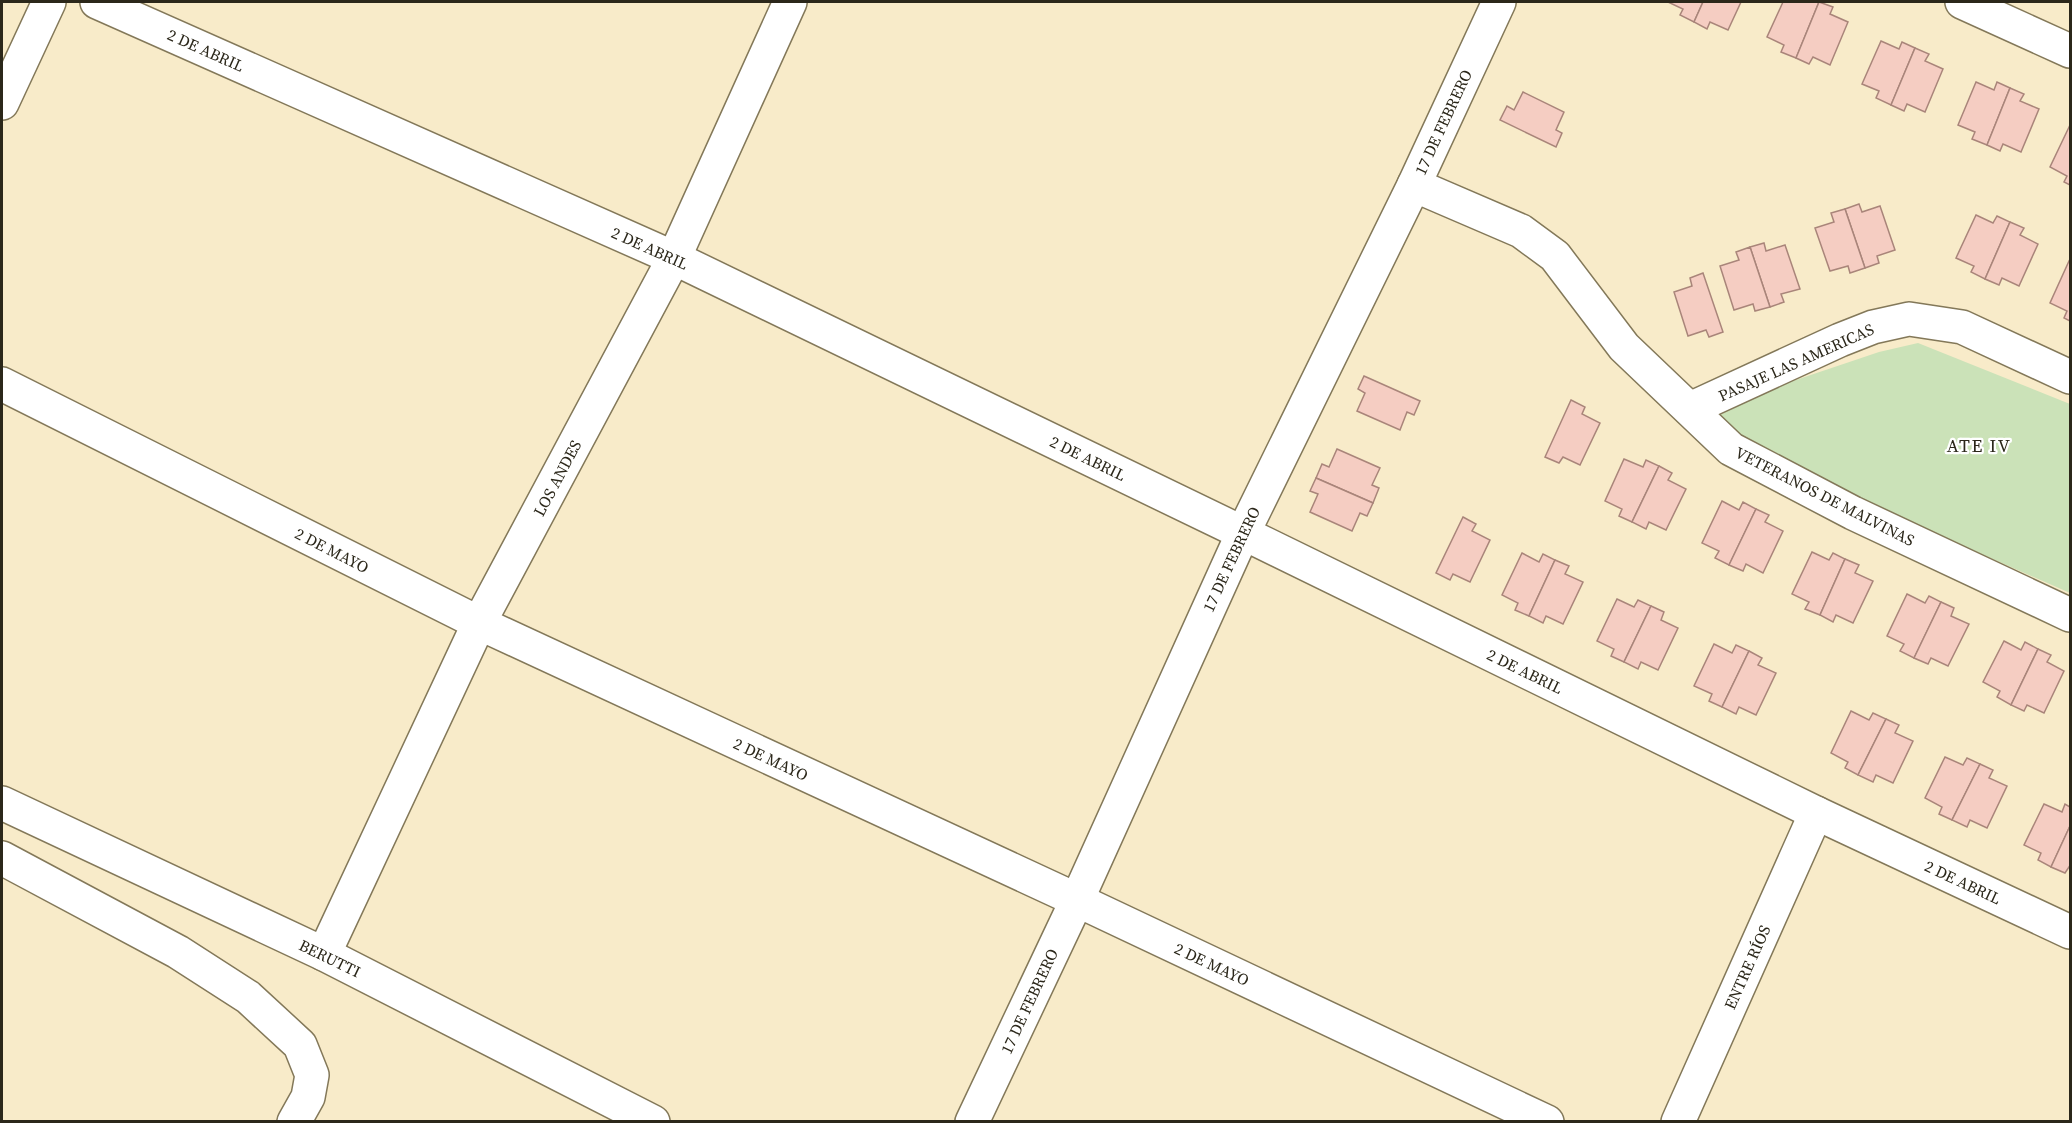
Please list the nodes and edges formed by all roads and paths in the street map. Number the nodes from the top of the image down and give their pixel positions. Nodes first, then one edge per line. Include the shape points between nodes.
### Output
1 (49, 2) edge
2 (97, 2) edge
3 (790, 2) edge
4 (1499, 2) edge
5 (1962, 2) edge
6 (2070, 51) edge
7 (2, 103) edge
8 (1414, 185) junction
9 (674, 258) junction
10 (2070, 377) edge
11 (2, 384) edge
12 (1690, 409) junction
13 (1243, 533) junction
14 (2070, 615) edge
15 (479, 623) junction
16 (2, 803) edge
17 (1816, 813) junction
18 (2, 858) edge
19 (1077, 900) junction
20 (2070, 932) edge
21 (324, 954) junction
22 (294, 1122) edge
23 (653, 1122) edge
24 (972, 1122) edge
25 (1547, 1122) edge
26 (1678, 1122) edge

1 - 7 street
2 - 9 street, 2 DE ABRIL
3 - 9 street, LOS ANDES
4 - 8 street, 17 DE FEBRERO
5 - 6 street
8 - 12 street, VETERANOS DE MALVINAS via 1521,231 1556,256 1624,347
8 - 13 street, 17 DE FEBRERO
9 - 13 street, 2 DE ABRIL
9 - 15 street, LOS ANDES
10 - 12 street, PASAJE LAS AMERICAS via 1962,327 1909,319 1840,340
11 - 15 street, 2 DE MAYO
12 - 14 street, VETERANOS DE MALVINAS via 1731,449 1786,479
13 - 17 street, 2 DE ABRIL
13 - 19 street, 17 DE FEBRERO
15 - 19 street, 2 DE MAYO
15 - 21 street, LOS ANDES
16 - 21 street, BERUTTI
17 - 20 street, 2 DE ABRIL
17 - 26 street, ENTRE RÍOS
18 - 22 street via 178,952 248,997 300,1045 312,1074 308,1097
19 - 24 street, 17 DE FEBRERO
19 - 25 street, 2 DE MAYO
21 - 23 street, BERUTTI

